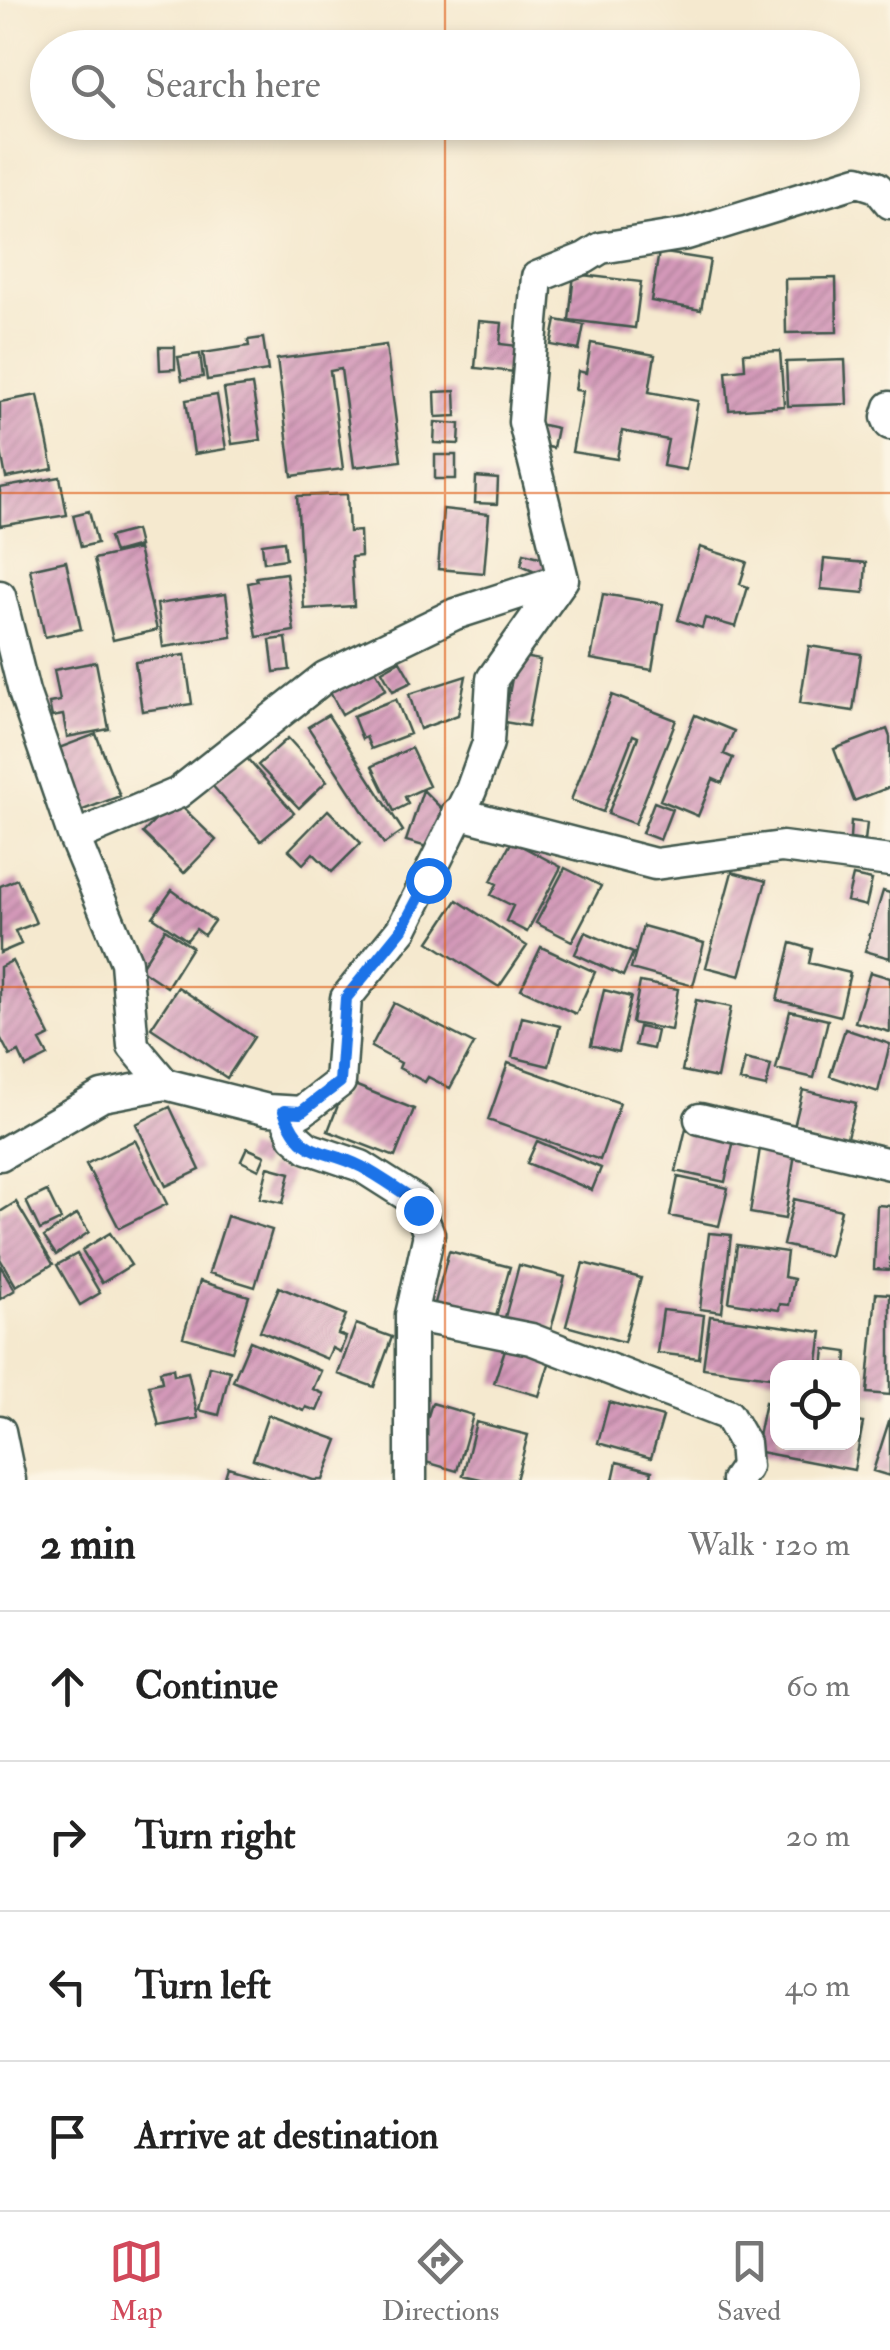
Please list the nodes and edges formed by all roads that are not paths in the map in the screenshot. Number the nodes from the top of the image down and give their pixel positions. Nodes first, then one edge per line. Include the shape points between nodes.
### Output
1 (890, 203) edge
2 (890, 408) edge
3 (890, 424) edge
4 (563, 579) junction
5 (0, 596) edge
6 (12, 696) edge
7 (458, 813) junction
8 (74, 838) junction
9 (890, 861) edge
10 (166, 1084) junction
11 (284, 1111) junction
12 (700, 1119) dead end
13 (0, 1155) edge
14 (890, 1164) edge
15 (411, 1315) junction
16 (0, 1431) edge
17 (10, 1480) edge
18 (411, 1480) edge
19 (736, 1480) edge

1 - 4 street via 877,187 858,181 687,234 601,248 537,276 524,422
2 - 3 street
4 - 7 street via 492,678 488,743
4 - 8 street via 455,614 324,677 178,793
5 - 6 street
6 - 8 street
7 - 9 street via 655,864 782,847
7 - 11 street via 402,929 346,998 340,1082 301,1112
8 - 10 street via 126,962 133,1046
10 - 11 street
10 - 13 street via 102,1096
11 - 15 street via 294,1136 308,1148 360,1166 416,1201 430,1234
12 - 14 street
15 - 18 street
15 - 19 street via 531,1338 728,1414 744,1443 746,1467
16 - 17 street

